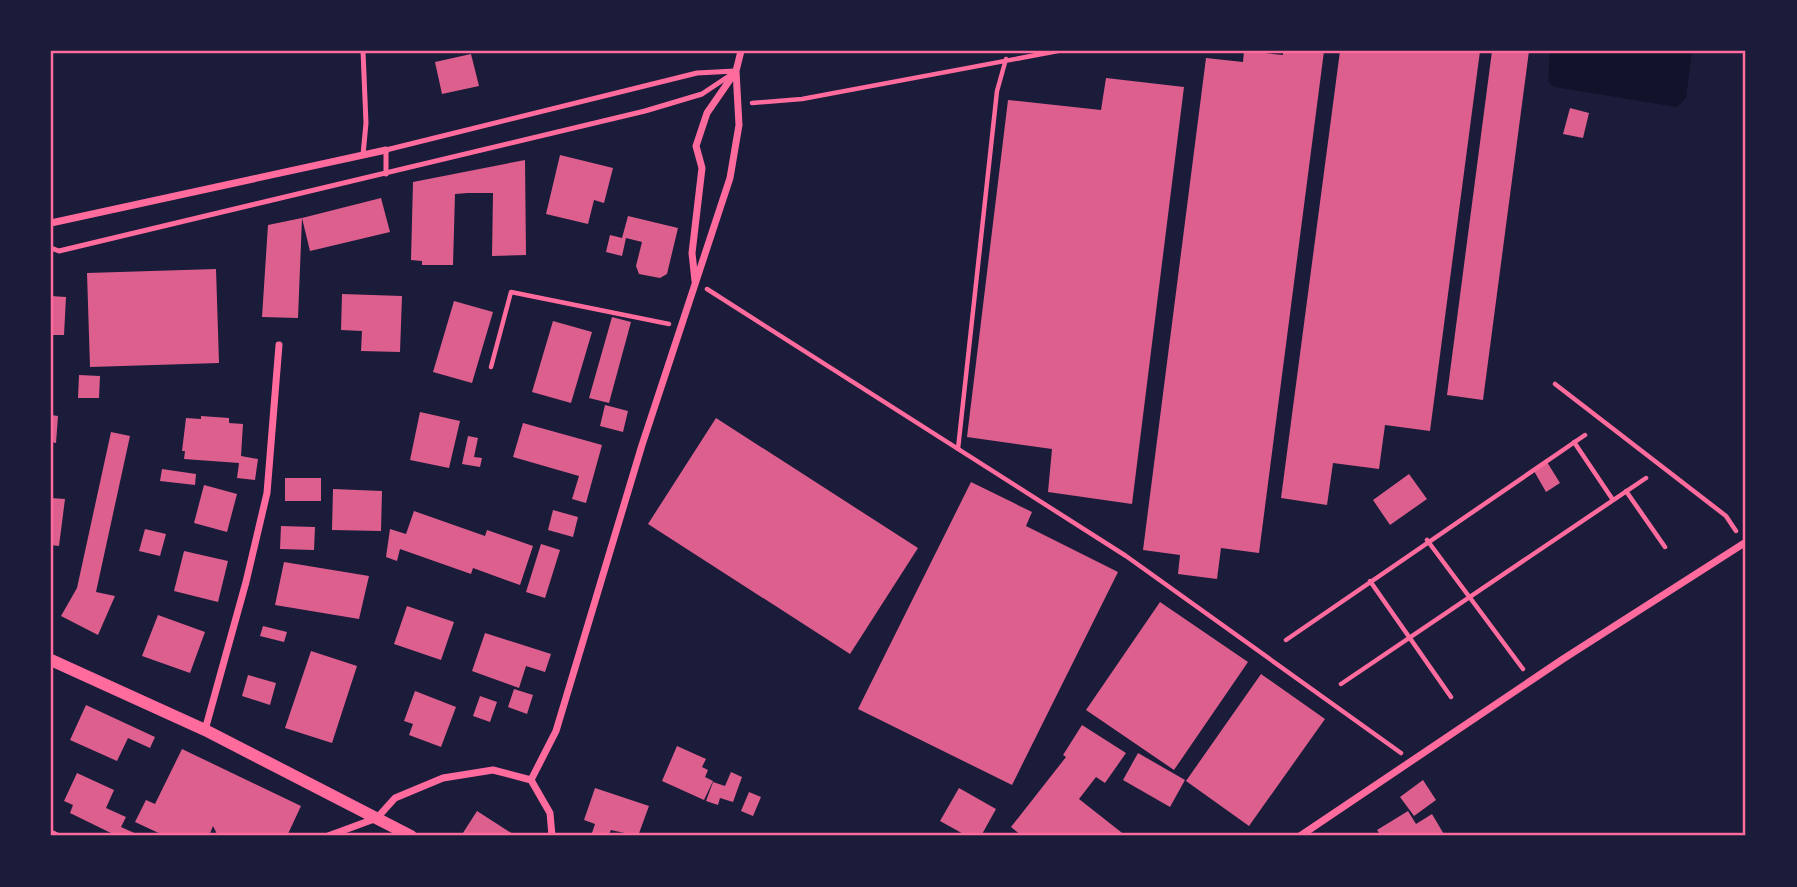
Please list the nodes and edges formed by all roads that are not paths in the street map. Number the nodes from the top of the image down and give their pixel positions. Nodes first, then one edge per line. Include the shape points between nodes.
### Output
1 (363, 51) edge
2 (741, 51) edge
3 (736, 71) junction
4 (386, 150) junction
5 (363, 155) junction
6 (386, 174) junction
7 (51, 223) edge
8 (51, 248) edge
9 (695, 281) junction
10 (279, 345) dead end
11 (1745, 543) edge
12 (51, 660) edge
13 (205, 730) junction
14 (531, 780) junction
15 (377, 818) junction
16 (51, 832) edge
17 (59, 836) edge
18 (328, 836) edge
19 (411, 836) edge
20 (552, 836) edge
21 (1300, 836) edge

1 - 5 lane
2 - 3 street
3 - 4 lane via 697,73
3 - 6 lane via 702,94
3 - 9 street via 739,125 730,178
3 - 9 street via 706,113 696,146 702,168 692,253
4 - 5 street
4 - 6 lane
5 - 7 street
6 - 8 lane via 59,251
9 - 14 street via 556,732
10 - 13 street via 267,493
11 - 21 street
12 - 13 street
13 - 15 street
14 - 15 street via 493,770 443,778 395,798
14 - 20 street via 550,813
15 - 18 street
15 - 19 street
16 - 17 lane

